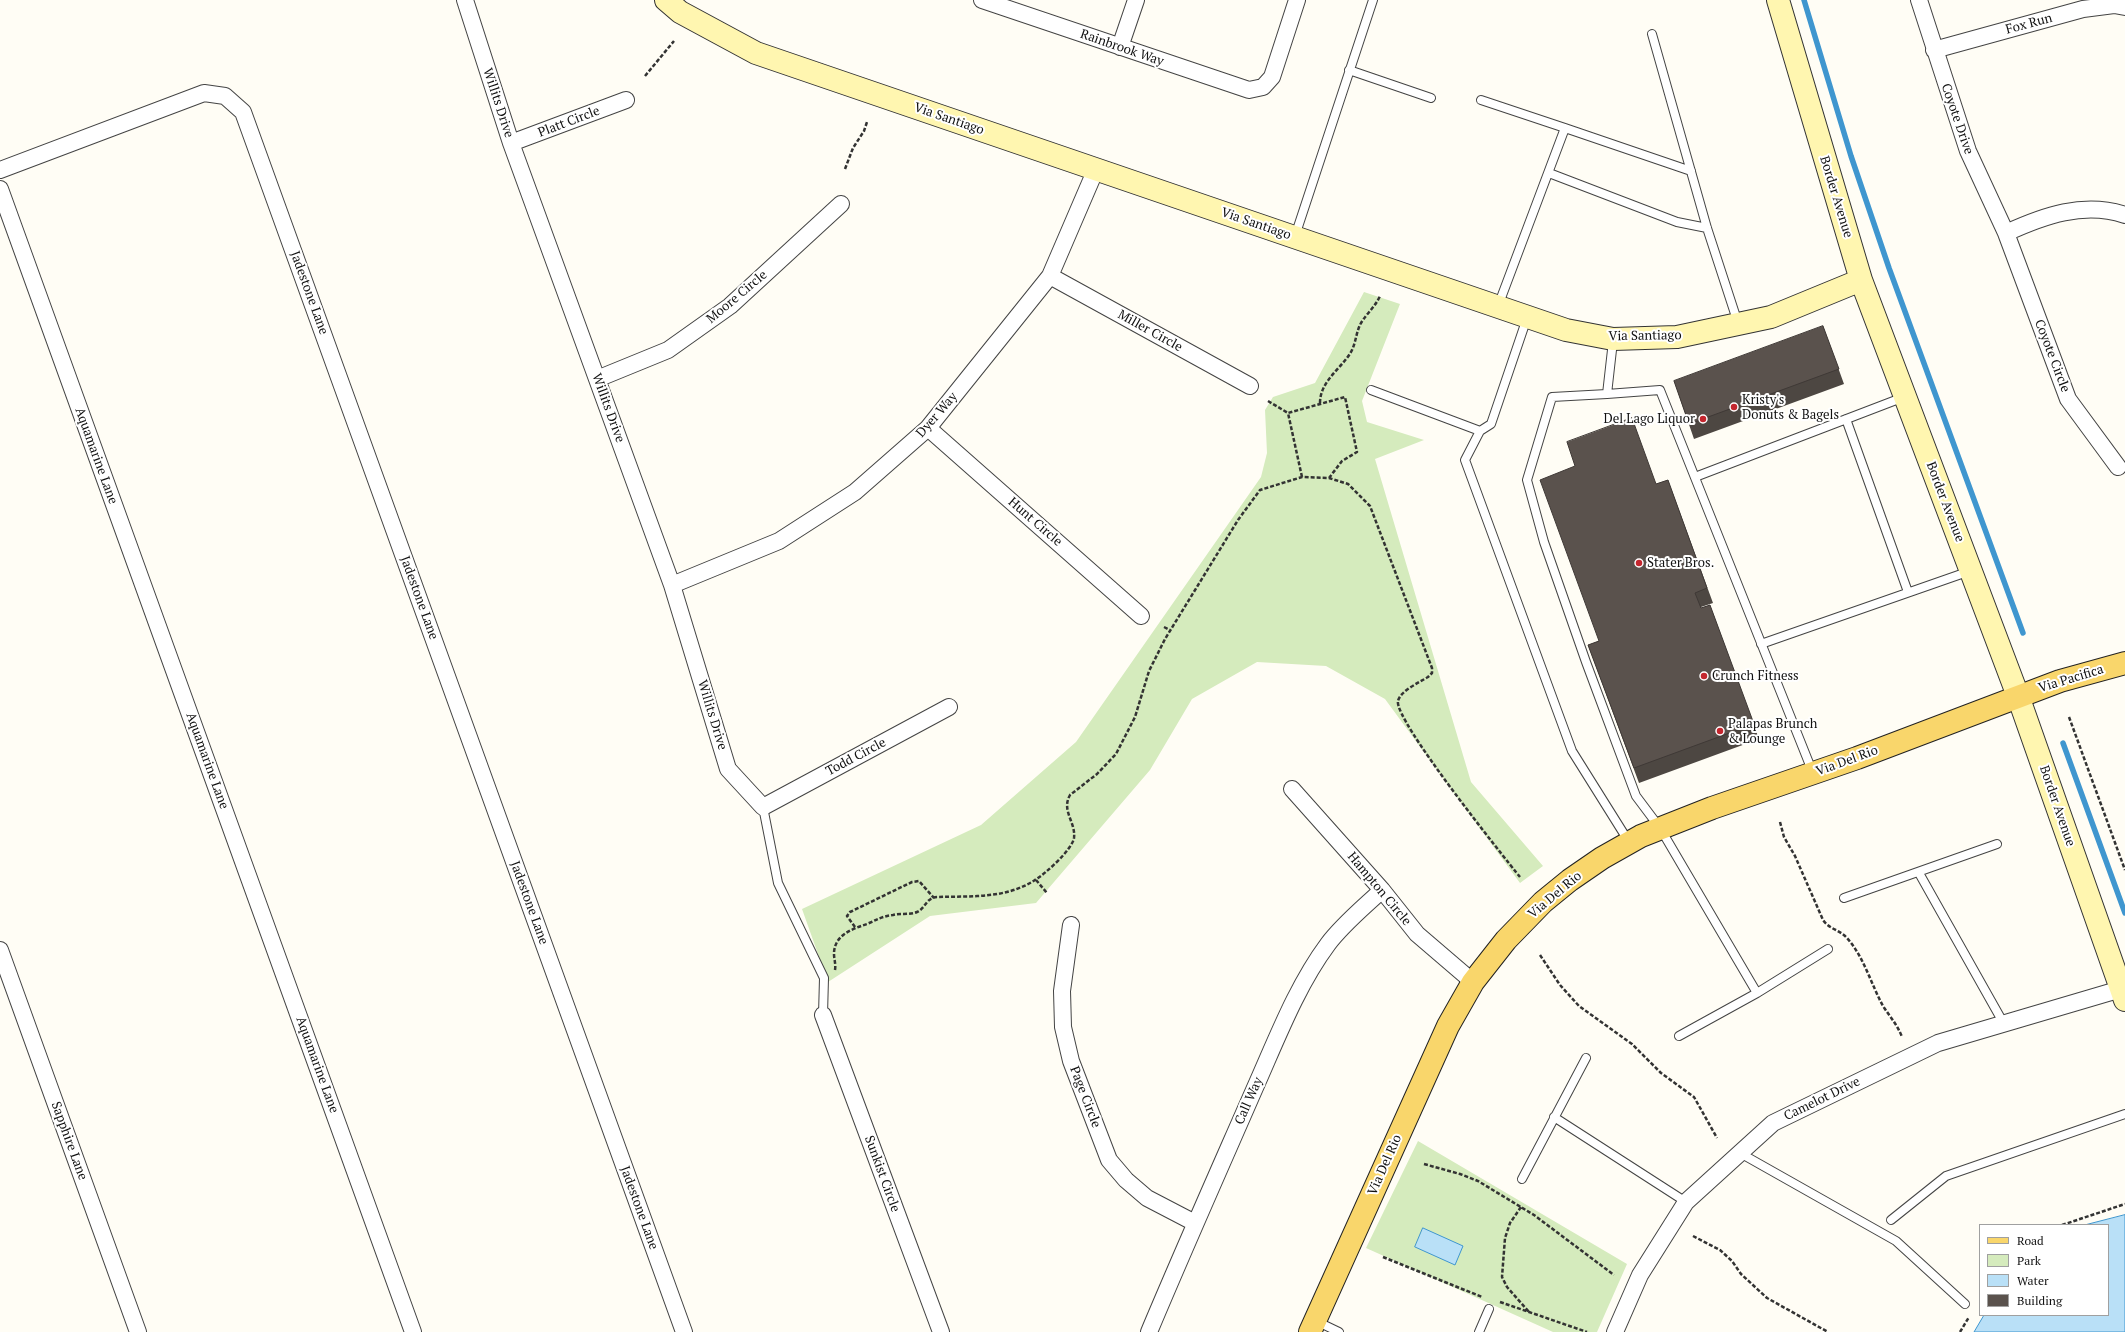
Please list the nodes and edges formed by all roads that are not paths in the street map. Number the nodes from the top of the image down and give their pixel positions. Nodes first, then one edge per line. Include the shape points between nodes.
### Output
1 (465, 0) edge
2 (666, 0) edge
3 (982, 0) edge
4 (1136, 0) edge
5 (1297, 0) edge
6 (1373, 0) edge
7 (1778, 0) edge
8 (1919, 0) edge
9 (2125, 7) edge
10 (1652, 34) dead end
11 (1120, 47) junction
12 (1934, 50) junction
13 (1349, 70) junction
14 (1431, 98) dead end
15 (626, 100) dead end
16 (1481, 100) dead end
17 (1565, 128) junction
18 (511, 144) junction
19 (1096, 169) junction
20 (0, 170) edge
21 (1691, 171) junction
22 (1548, 173) junction
23 (0, 189) edge
24 (841, 204) dead end
25 (2125, 215) edge
26 (1707, 228) junction
27 (2006, 233) junction
28 (1295, 237) junction
29 (1050, 276) junction
30 (1861, 280) junction
31 (1498, 307) junction
32 (1528, 317) junction
33 (1739, 326) junction
34 (1613, 339) junction
35 (597, 379) junction
36 (1250, 386) dead end
37 (1372, 390) dead end
38 (1607, 394) junction
39 (1905, 396) junction
40 (1846, 419) junction
41 (928, 428) junction
42 (1480, 431) junction
43 (2118, 467) dead end
44 (1695, 477) junction
45 (1971, 571) junction
46 (672, 585) junction
47 (1908, 592) junction
48 (1141, 616) dead end
49 (1762, 644) junction
50 (2125, 663) edge
51 (2018, 696) junction
52 (949, 707) dead end
53 (1813, 773) junction
54 (1292, 789) dead end
55 (763, 807) junction
56 (1660, 828) junction
57 (1629, 843) junction
58 (1997, 844) dead end
59 (1919, 873) junction
60 (1382, 890) junction
61 (1844, 898) dead end
62 (1071, 925) dead end
63 (0, 950) edge
64 (1828, 950) dead end
65 (1473, 982) junction
66 (1757, 993) junction
67 (2123, 994) edge
68 (823, 1015) joint
69 (2004, 1024) junction
70 (1679, 1036) dead end
71 (1586, 1058) dead end
72 (2125, 1114) edge
73 (1554, 1117) junction
74 (1740, 1153) junction
75 (1522, 1179) dead end
76 (1686, 1202) junction
77 (1890, 1220) dead end
78 (1195, 1223) junction
79 (1965, 1304) dead end
80 (1489, 1309) dead end
81 (1313, 1326) edge
82 (138, 1332) edge
83 (413, 1332) edge
84 (684, 1332) edge
85 (941, 1332) edge
86 (1149, 1332) edge
87 (1339, 1332) edge
88 (1479, 1332) edge
89 (1615, 1332) edge

1 - 18 street, Willits Drive
2 - 19 street, Via Santiago via 680,12 756,53
3 - 11 street, Rainbrook Way
4 - 11 street
5 - 11 street, Rainbrook Way via 1272,77 1263,87 1249,90
6 - 13 lane
7 - 30 street, Border Avenue
8 - 12 street, Coyote Drive
9 - 12 street, Fox Run via 2114,5 2083,9
10 - 21 lane
12 - 27 street, Coyote Drive via 1968,150
13 - 14 lane
13 - 28 lane
15 - 18 street, Platt Circle
16 - 17 lane
17 - 21 lane
17 - 22 lane
18 - 35 street, Willits Drive
19 - 28 street, Via Santiago
19 - 29 street, Dyer Way
20 - 84 street, Jadestone Lane via 204,93 225,96 243,112
21 - 26 lane
22 - 26 lane via 1677,222
22 - 31 lane
23 - 83 street, Aquamarine Lane
24 - 35 street, Moore Circle via 730,306 668,350
25 - 27 street via 2113,211 2076,210 2038,219
26 - 33 lane
27 - 43 street, Coyote Circle via 2068,399
28 - 31 street, Via Santiago
29 - 36 street, Miller Circle
29 - 41 street, Dyer Way
30 - 33 street, Via Santiago via 1771,317
30 - 39 street, Border Avenue
31 - 32 street, Via Santiago
32 - 34 street, Via Santiago via 1566,330
32 - 42 lane via 1491,424
33 - 34 street, Via Santiago via 1677,338
34 - 38 lane
35 - 46 street, Willits Drive
37 - 42 lane
38 - 44 lane via 1660,390
38 - 56 lane via 1552,397 1527,480 1560,587 1636,796
39 - 40 lane
39 - 45 street, Border Avenue
40 - 44 lane
40 - 47 lane
41 - 46 street, Dyer Way via 855,492 779,541
41 - 48 street, Hunt Circle
42 - 57 lane via 1465,460 1572,752
44 - 49 lane
45 - 47 lane
45 - 51 street, Border Avenue
46 - 55 street, Willits Drive via 728,769
47 - 49 lane
49 - 53 lane
50 - 51 main road, Via Pacifica
51 - 53 main road, Via Del Rio
51 - 67 street, Border Avenue
52 - 55 street, Todd Circle
53 - 56 main road, Via Del Rio
54 - 60 street, Hampton Circle
55 - 68 lane via 778,883 824,978
56 - 57 main road, Via Del Rio
56 - 66 lane
57 - 65 main road, Via Del Rio via 1570,880 1543,902 1506,940
58 - 59 lane
59 - 61 lane
59 - 69 lane
60 - 65 street, Hampton Circle via 1417,934
60 - 78 street, Call Way via 1348,922 1312,966
62 - 78 street, Page Circle via 1062,991 1063,1027 1071,1061 1109,1160 1126,1180 1147,1198
63 - 82 street, Sapphire Lane
64 - 66 lane
65 - 81 main road, Via Del Rio via 1448,1026
66 - 70 lane
67 - 69 street, Camelot Drive
68 - 85 street, Sunkist Circle
69 - 74 street, Camelot Drive via 1938,1043 1773,1123
71 - 73 lane
72 - 77 lane via 1946,1176
73 - 75 lane
73 - 76 lane
74 - 76 street, Camelot Drive
74 - 79 lane via 1896,1241
76 - 89 street, Camelot Drive via 1640,1275
78 - 86 street, Call Way
80 - 88 lane
81 - 87 lane

